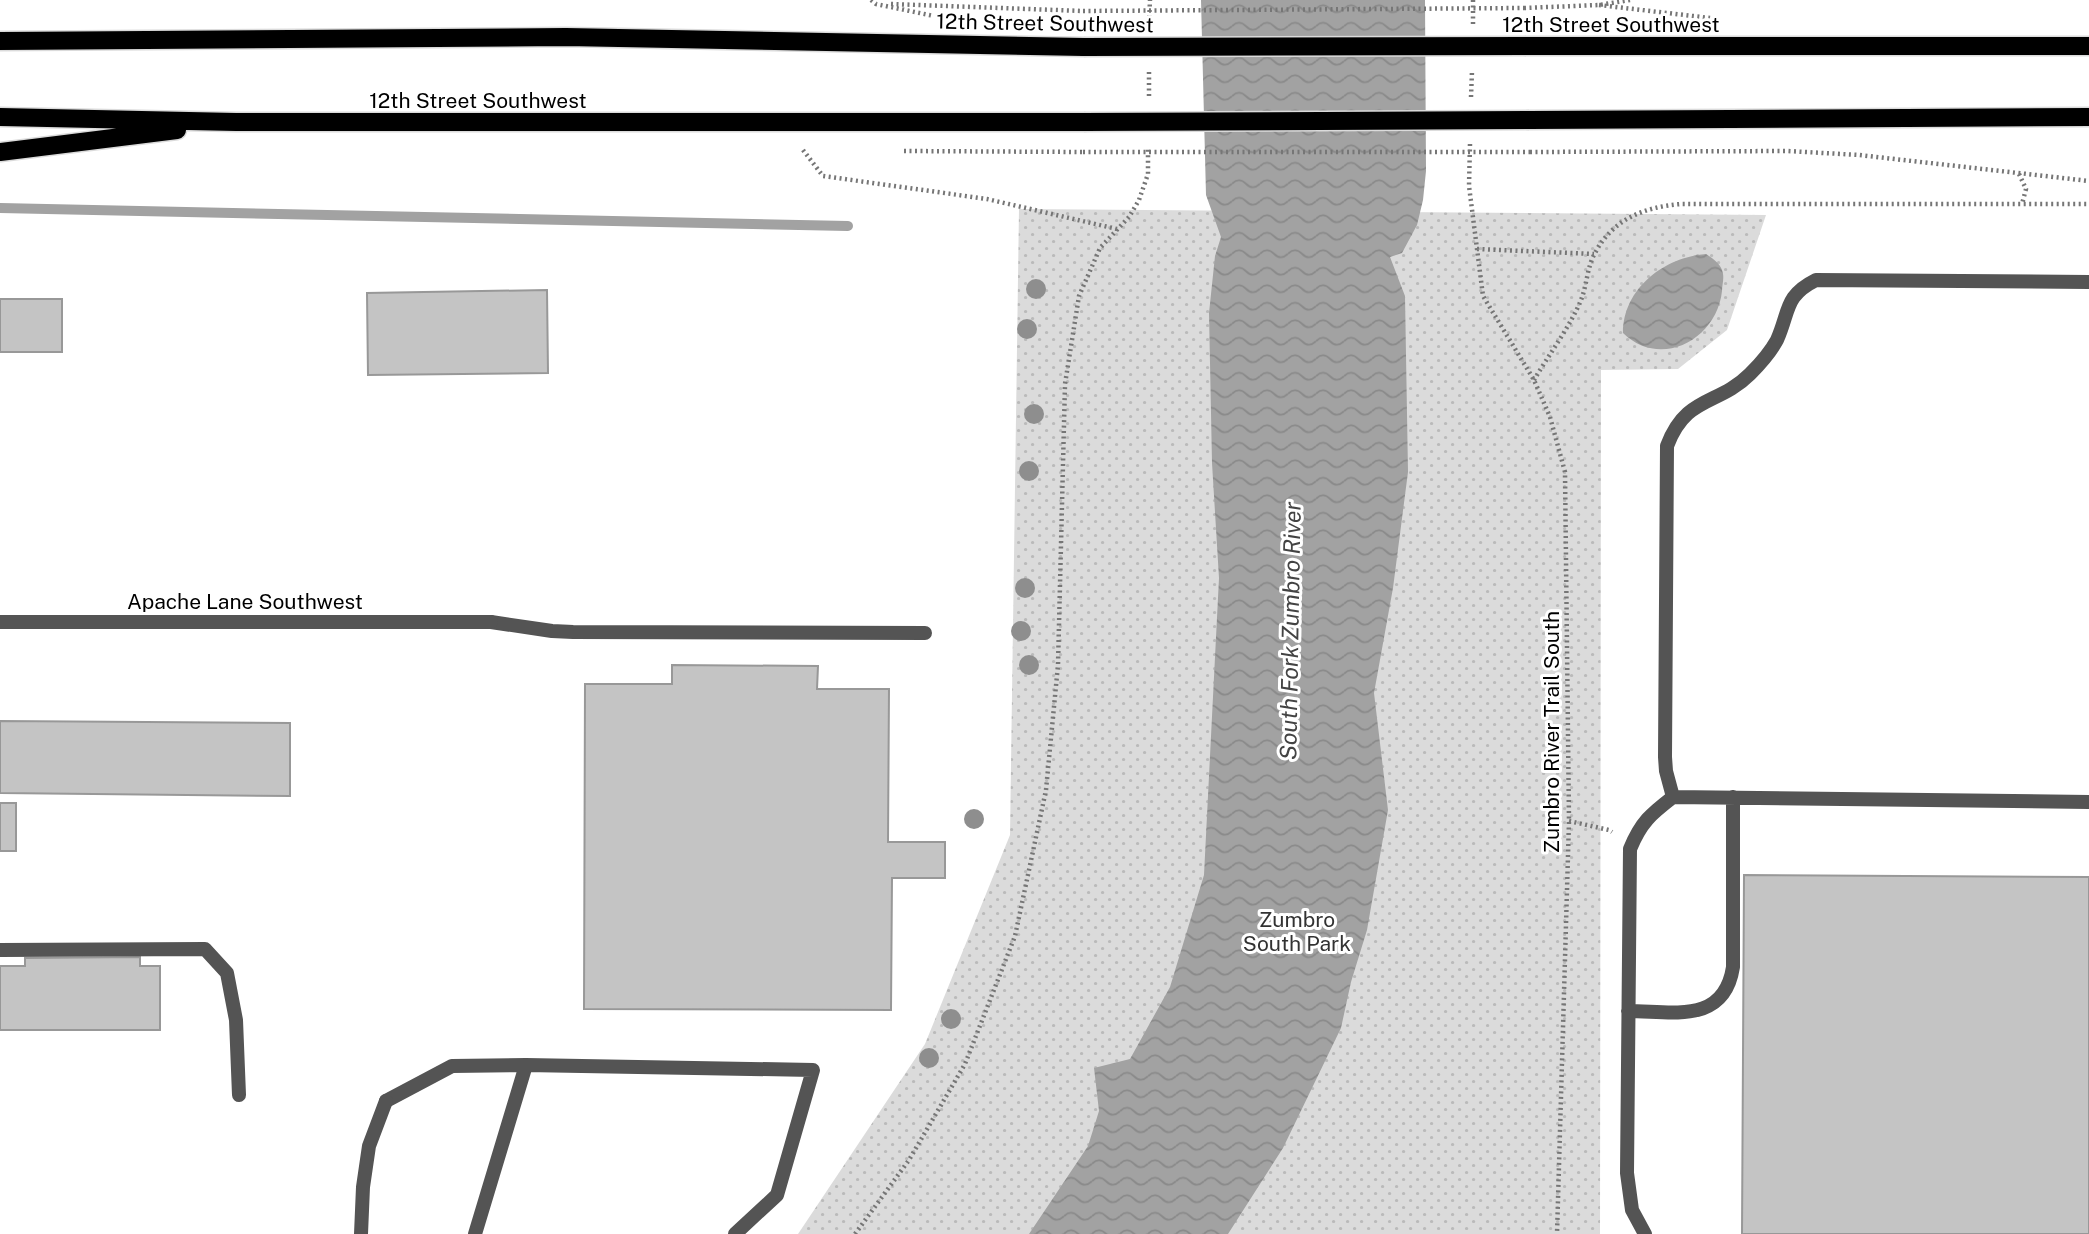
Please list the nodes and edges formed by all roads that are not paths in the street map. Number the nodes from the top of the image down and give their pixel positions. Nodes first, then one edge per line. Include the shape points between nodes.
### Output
1 (0, 41) edge
2 (88, 41) junction
3 (2089, 46) edge
4 (0, 53) edge
5 (0, 117) edge
6 (2089, 117) edge
7 (236, 122) junction
8 (0, 152) edge
9 (2089, 282) edge
10 (0, 622) edge
11 (925, 633) dead end
12 (1674, 797) junction
13 (1733, 797) junction
14 (2089, 802) edge
15 (0, 950) edge
16 (1628, 1011) junction
17 (526, 1065) junction
18 (239, 1095) dead end
19 (361, 1234) edge
20 (475, 1234) edge
21 (735, 1234) edge
22 (1645, 1234) edge

1 - 2 main road, 12th Street Southwest
2 - 3 main road, 12th Street Southwest, bridge via 566,37 1084,47
2 - 4 main road
5 - 7 main road, 12th Street Southwest
6 - 7 main road, 12th Street Southwest, bridge
7 - 8 main road
9 - 12 street via 1816,280 1799,288 1776,342 1749,375 1689,411 1674,428 1667,446 1665,757
10 - 11 street, Apache Lane Southwest via 491,622 573,632
12 - 13 street
12 - 16 street via 1650,814 1630,849
13 - 14 street
13 - 16 street via 1731,981 1714,1005 1695,1012
15 - 18 street via 205,949 227,973 236,1020
16 - 22 street via 1627,1172 1632,1210
17 - 19 street via 452,1066 386,1101 369,1146
17 - 20 street
17 - 21 street via 813,1070 777,1195

